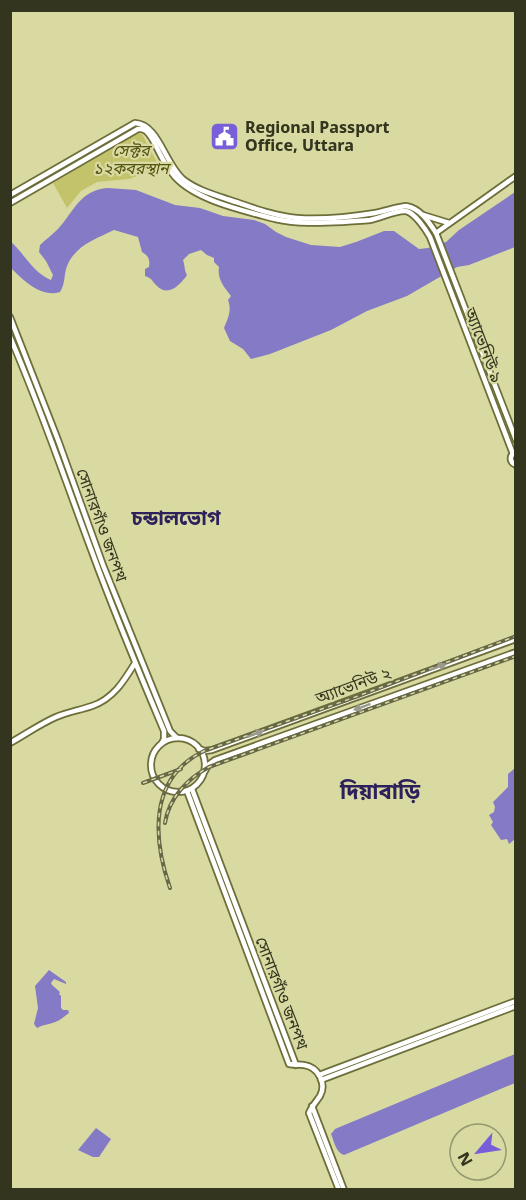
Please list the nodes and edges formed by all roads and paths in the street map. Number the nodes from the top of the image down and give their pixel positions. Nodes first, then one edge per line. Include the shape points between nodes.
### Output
1 (139, 126) junction
2 (95, 150) junction
3 (516, 176) edge
4 (10, 195) edge
5 (10, 202) edge
6 (421, 214) junction
7 (449, 223) junction
8 (436, 235) junction
9 (456, 286) junction
10 (450, 288) junction
11 (10, 317) edge
12 (10, 337) edge
13 (516, 440) edge
14 (514, 453) edge
15 (516, 465) edge
16 (128, 636) junction
17 (516, 639) edge
18 (516, 652) edge
19 (135, 663) junction
20 (177, 738) junction
21 (10, 743) edge
22 (162, 744) junction
23 (199, 749) junction
24 (205, 771) junction
25 (192, 789) junction
26 (186, 791) junction
27 (516, 1001) edge
28 (516, 1006) edge
29 (296, 1065) junction
30 (323, 1076) junction
31 (312, 1106) junction
32 (339, 1190) edge
33 (344, 1190) edge

1 - 2 main road
1 - 6 main road via 147,127 154,135 182,179 250,207 295,218 358,215 406,206
1 - 10 main road, অ্যাভেনিউ ৯ via 150,136 176,178 217,202 278,220 306,223 369,220 406,211 430,237
2 - 4 main road
2 - 5 main road
3 - 7 main road
6 - 7 main road
6 - 8 main road, অ্যাভেনিউ ৯
7 - 8 main road
8 - 9 main road, অ্যাভেনিউ ৯
9 - 10 main road
9 - 13 main road, অ্যাভেনিউ ৯
10 - 14 main road, অ্যাভেনিউ ৯
11 - 16 main road, সোনারগাঁও জনপথ
12 - 16 main road, সোনারগাঁও জনপথ via 92,553
14 - 15 main road, অ্যাভেনিউ ৯ via 511,461
16 - 19 main road, সোনারগাঁও জনপথ
16 - 20 main road, সোনারগাঁও জনপথ via 170,731
23 -> 17 main road, অ্যাভেনিউ ২ via 212,750
18 -> 24 main road, অ্যাভেনিউ ২ via 215,760
19 - 21 main road via 106,699 58,717
19 - 22 main road, সোনারগাঁও জনপথ via 164,731
20 - 22 main road
20 - 23 main road via 188,740
22 - 26 main road, সোনারগাঁও জনপথ via 151,762 153,776 169,791
23 - 24 main road
24 - 25 main road
25 - 26 main road
25 - 29 main road, সোনারগাঁও জনপথ
26 - 29 main road, সোনারগাঁও জনপথ via 289,1064
27 - 30 main road
28 - 30 main road
29 - 30 main road, সোনারগাঁও জনপথ via 308,1065
30 - 31 main road via 321,1093
31 - 32 main road via 309,1113
31 - 33 main road

